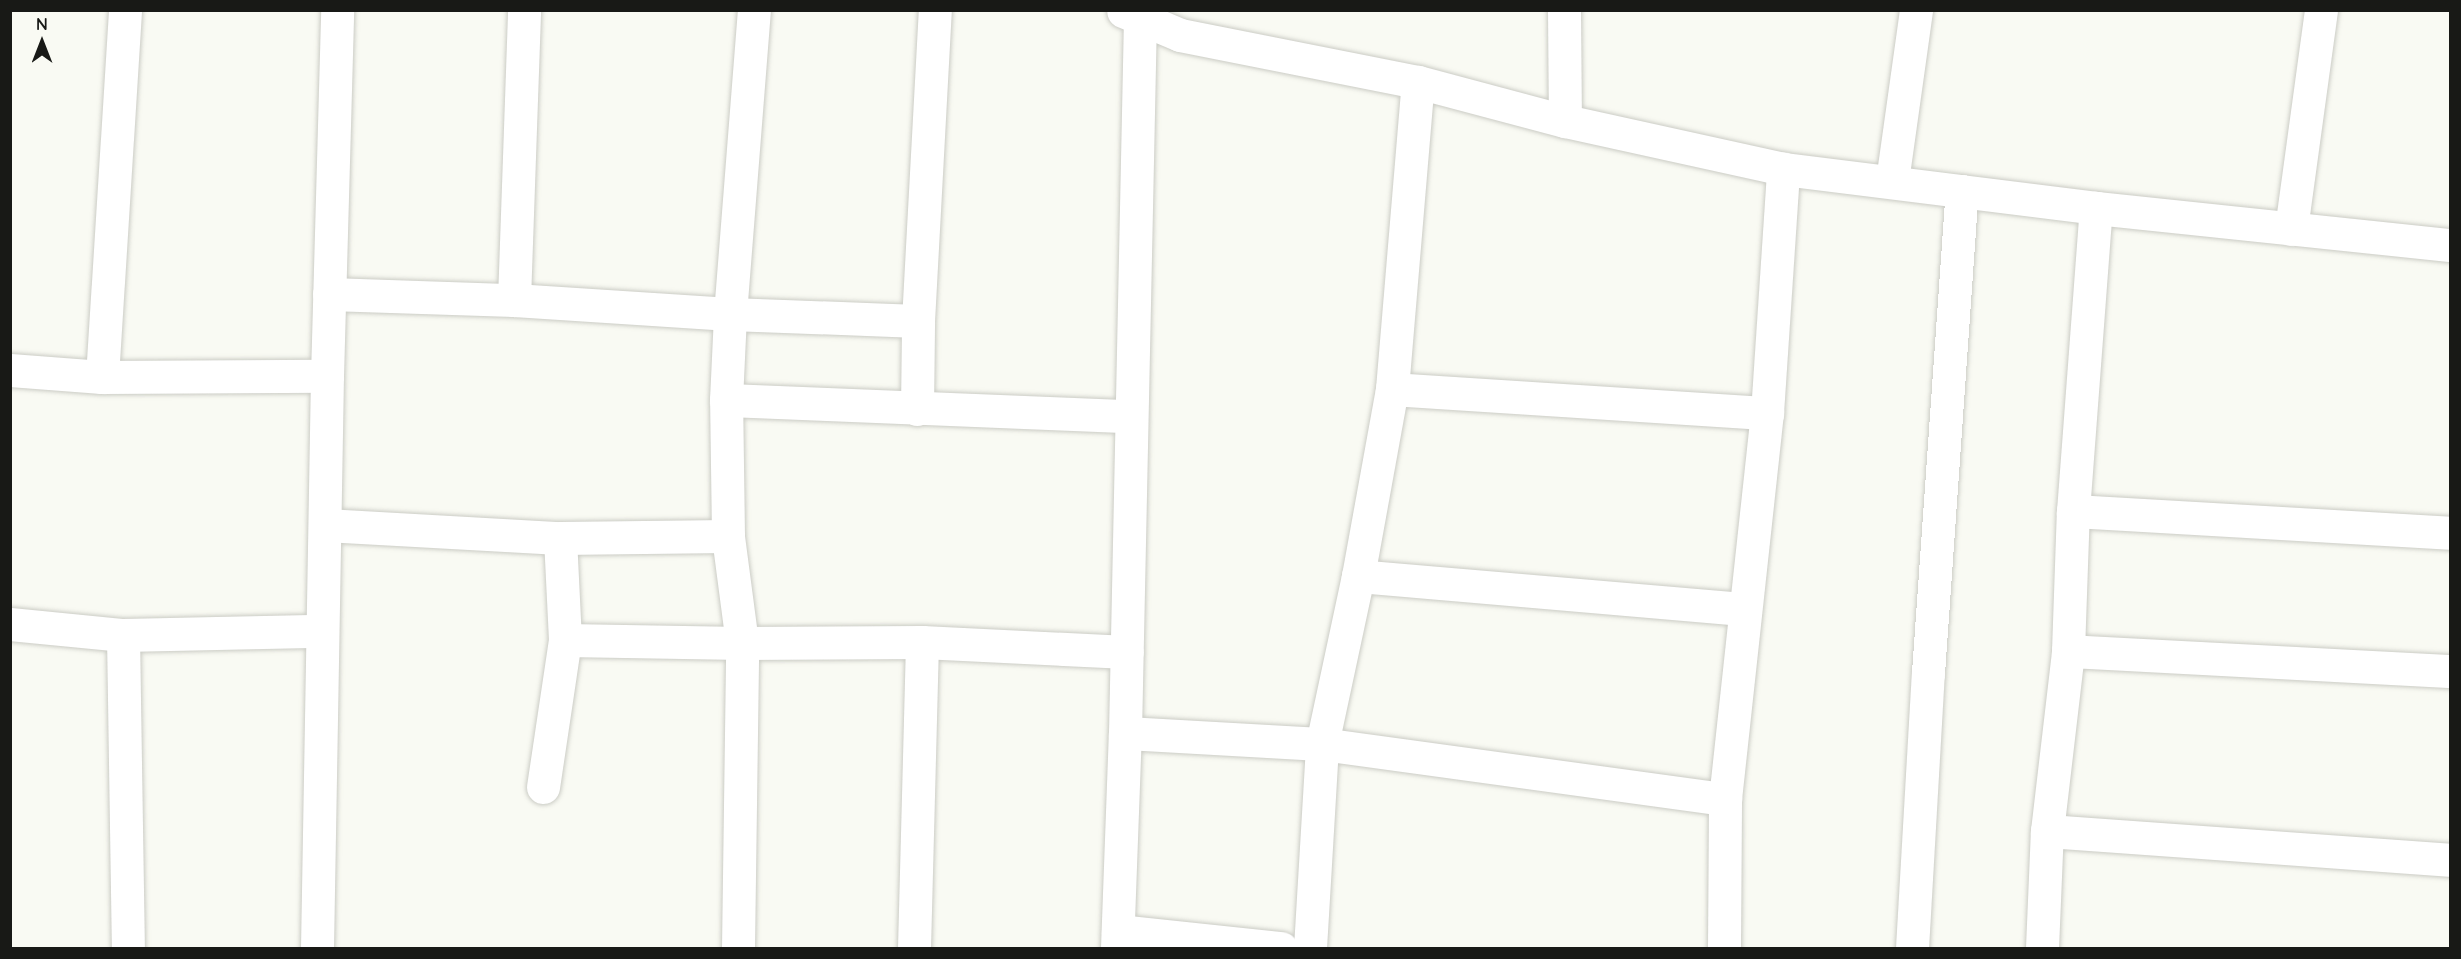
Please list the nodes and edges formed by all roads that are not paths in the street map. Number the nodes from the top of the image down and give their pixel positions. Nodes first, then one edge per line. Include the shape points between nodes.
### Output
1 (125, 10) edge
2 (337, 10) edge
3 (524, 10) edge
4 (754, 10) edge
5 (935, 10) edge
6 (1564, 10) edge
7 (1916, 10) edge
8 (2321, 10) edge
9 (1130, 14) edge
10 (1181, 23) edge
11 (1418, 82) junction
12 (1565, 121) junction
13 (1783, 169) junction
14 (1892, 181) junction
15 (1962, 191) junction
16 (2096, 208) junction
17 (2291, 229) junction
18 (2451, 245) edge
19 (329, 294) junction
20 (514, 300) junction
21 (730, 314) junction
22 (918, 321) junction
23 (10, 370) edge
24 (327, 376) junction
25 (102, 377) junction
26 (1392, 389) junction
27 (726, 400) junction
28 (917, 409) junction
29 (1767, 413) junction
30 (1131, 416) junction
31 (2073, 511) junction
32 (325, 525) junction
33 (2451, 533) edge
34 (728, 536) junction
35 (560, 538) junction
36 (1358, 576) junction
37 (1744, 609) junction
38 (10, 624) edge
39 (322, 631) junction
40 (123, 635) junction
41 (565, 640) junction
42 (922, 642) junction
43 (742, 643) junction
44 (2068, 651) junction
45 (1127, 652) junction
46 (2451, 671) edge
47 (1125, 733) junction
48 (1322, 744) junction
49 (543, 787) dead end
50 (1725, 799) junction
51 (2047, 831) junction
52 (2451, 860) edge
53 (1117, 940) edge
54 (128, 948) edge
55 (317, 948) edge
56 (738, 948) edge
57 (914, 948) edge
58 (1281, 948) edge
59 (1310, 948) edge
60 (1724, 948) edge
61 (1912, 948) edge
62 (2042, 948) edge

1 - 25 street
2 - 19 street
3 - 20 street
4 - 21 street
5 - 22 street
6 - 12 street
7 - 14 street
8 - 17 street
9 - 10 street
9 - 30 street
10 - 11 street
11 - 12 street
11 - 26 street
12 - 13 street
13 - 14 street
13 - 29 street
14 - 15 street
15 - 16 street
15 - 61 street
16 - 17 street
16 - 31 street
17 - 18 street
19 - 20 street
19 - 24 street
20 - 21 street
21 - 22 street
21 - 27 street
22 - 28 street
23 - 25 street
24 - 25 street
24 - 32 street
26 - 29 street
26 - 36 street
27 - 28 street
27 - 34 street
28 - 30 street
29 - 37 street
30 - 45 street
31 - 33 street
31 - 44 street
32 - 35 street
32 - 39 street
34 - 35 street
34 - 43 street
35 - 41 street
36 - 37 street
36 - 48 street
37 - 50 street
38 - 40 street
39 - 40 street
39 - 55 street
40 - 54 street
41 - 43 street
41 - 49 street
42 - 43 street
42 - 45 street
42 - 57 street
43 - 56 street
44 - 46 street
44 - 51 street
45 - 47 street
47 - 48 street
47 - 53 street
48 - 50 street
48 - 59 street
50 - 60 street
51 - 52 street
51 - 62 street
53 - 58 street

